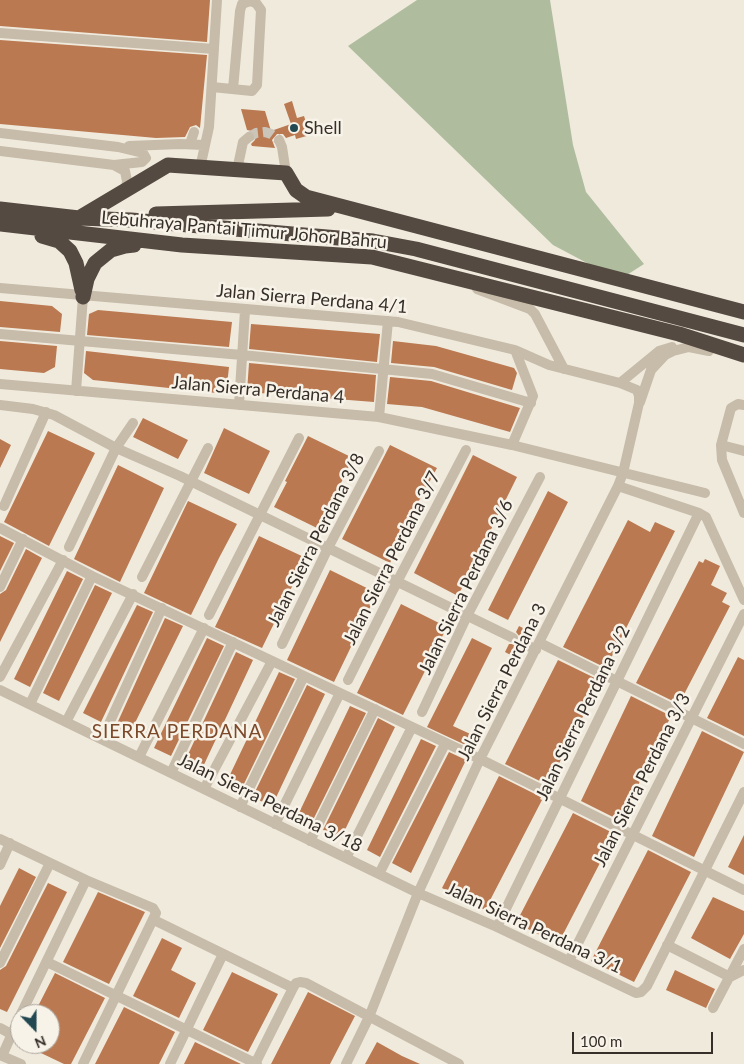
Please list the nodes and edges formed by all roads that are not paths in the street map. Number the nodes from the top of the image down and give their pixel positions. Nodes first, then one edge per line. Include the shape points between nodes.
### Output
1 (217, 0) edge
2 (240, 2) edge
3 (0, 33) edge
4 (214, 50) junction
5 (212, 87) junction
6 (233, 89) junction
7 (194, 132) dead end
8 (0, 133) edge
9 (249, 137) dead end
10 (279, 140) dead end
11 (190, 144) junction
12 (204, 145) junction
13 (118, 147) junction
14 (0, 151) edge
15 (114, 165) junction
16 (200, 168) junction
17 (237, 170) junction
18 (286, 173) junction
19 (126, 190) junction
20 (346, 208) junction
21 (80, 218) junction
22 (0, 219) edge
23 (182, 245) junction
24 (466, 281) junction
25 (0, 288) edge
26 (83, 297) junction
27 (245, 310) junction
28 (744, 312) edge
29 (388, 321) junction
30 (0, 334) edge
31 (744, 335) edge
32 (80, 341) junction
33 (682, 348) junction
34 (515, 350) junction
35 (242, 355) junction
36 (744, 355) edge
37 (744, 360) edge
38 (383, 369) junction
39 (564, 369) junction
40 (620, 383) junction
41 (0, 384) edge
42 (76, 391) junction
43 (531, 403) junction
44 (639, 403) junction
45 (741, 404) edge
46 (0, 405) edge
47 (239, 405) junction
48 (46, 412) junction
49 (379, 417) junction
50 (133, 423) dead end
51 (298, 438) dead end
52 (512, 445) junction
53 (721, 445) junction
54 (116, 448) junction
55 (208, 448) dead end
56 (466, 450) dead end
57 (379, 451) dead end
58 (744, 451) edge
59 (623, 473) junction
60 (540, 476) dead end
61 (191, 482) junction
62 (618, 486) junction
63 (705, 493) dead end
64 (742, 503) edge
65 (4, 506) dead end
66 (699, 513) junction
67 (744, 513) edge
68 (259, 515) junction
69 (0, 528) edge
70 (23, 540) junction
71 (69, 547) dead end
72 (328, 548) junction
73 (63, 560) junction
74 (92, 576) junction
75 (142, 577) dead end
76 (397, 582) junction
77 (0, 587) edge
78 (133, 594) junction
79 (744, 600) edge
80 (162, 608) junction
81 (744, 614) edge
82 (209, 615) dead end
83 (467, 616) junction
84 (204, 628) junction
85 (512, 638) dead end
86 (233, 642) junction
87 (523, 643) dead end
88 (282, 644) dead end
89 (538, 646) junction
90 (272, 661) junction
91 (304, 676) junction
92 (0, 677) edge
93 (348, 680) dead end
94 (617, 681) junction
95 (0, 690) edge
96 (340, 693) junction
97 (30, 704) junction
98 (375, 709) junction
99 (422, 712) dead end
100 (692, 718) junction
101 (66, 722) junction
102 (412, 727) junction
103 (102, 739) junction
104 (445, 744) junction
105 (744, 744) edge
106 (139, 757) junction
107 (480, 759) junction
108 (171, 773) junction
109 (204, 789) junction
110 (744, 792) edge
111 (560, 799) junction
112 (240, 806) junction
113 (275, 824) junction
114 (632, 836) junction
115 (0, 838) edge
116 (310, 840) junction
117 (10, 844) junction
118 (346, 858) junction
119 (50, 863) junction
120 (0, 865) edge
121 (705, 870) junction
122 (379, 874) junction
123 (86, 880) junction
124 (744, 890) edge
125 (418, 893) junction
126 (154, 920) junction
127 (497, 927) junction
128 (667, 945) junction
129 (744, 949) edge
130 (223, 954) junction
131 (569, 961) junction
132 (47, 962) junction
133 (0, 963) edge
134 (744, 970) edge
135 (730, 977) junction
136 (293, 988) junction
137 (116, 995) junction
138 (26, 1004) edge
139 (713, 1008) dead end
140 (368, 1017) junction
141 (186, 1030) junction
142 (10, 1036) edge
143 (1, 1055) edge
144 (437, 1059) edge
145 (21, 1064) edge
146 (83, 1064) edge
147 (170, 1064) edge
148 (256, 1064) edge
149 (346, 1064) edge
150 (459, 1064) edge

1 - 4 street
2 - 6 street
2 - 6 street via 256,3 261,10 257,85 252,91
3 - 4 street
4 - 5 street
5 - 6 street
5 - 12 street
7 - 11 street
8 - 13 street
9 - 17 street via 243,142
10 - 18 street
11 - 12 street
11 - 13 street
12 - 16 street
13 - 15 street via 143,153 146,158 142,162
14 - 15 street
15 - 19 street via 125,171
16 - 17 highway
16 - 19 highway via 168,165
17 - 18 highway
18 - 20 highway via 303,196
19 - 21 highway
20 - 21 highway
20 - 28 highway
21 - 22 highway, Lebuhraya Pantai Timur Johor Bahru
21 - 31 highway, Lebuhraya Pantai Timur Johor Bahru via 373,241
22 - 23 highway, Lebuhraya Pantai Timur Johor Bahru
22 - 26 highway via 66,246 76,263
23 - 24 highway, Lebuhraya Pantai Timur Johor Bahru via 372,258
23 - 26 highway via 125,246 111,250 90,270
24 - 36 highway, Lebuhraya Pantai Timur Johor Bahru via 679,334
24 - 39 street via 481,291 530,309
25 - 26 street, Jalan Sierra Perdana 4/1
26 - 27 street, Jalan Sierra Perdana 4/1
26 - 32 street
27 - 29 street, Jalan Sierra Perdana 4/1
27 - 35 street
29 - 34 street, Jalan Sierra Perdana 4/1
29 - 38 street
30 - 32 street
32 - 35 street
32 - 42 street
33 - 37 street via 698,348
33 - 40 street via 659,350
33 - 44 street, Jalan Sierra Perdana 3 via 665,355 654,366
34 - 39 street, Jalan Sierra Perdana 4/1
34 - 43 street via 532,393
35 - 38 street
35 - 47 street
38 - 43 street via 432,374
38 - 49 street
39 - 40 street, Jalan Sierra Perdana 4/1
40 - 44 street via 637,390
41 - 42 street, Jalan Sierra Perdana 4
42 - 47 street, Jalan Sierra Perdana 4
43 - 52 street
44 - 59 street, Jalan Sierra Perdana 3
45 - 53 street via 731,408
46 - 48 street
47 - 49 street, Jalan Sierra Perdana 4
48 - 54 street
48 - 65 street
49 - 52 street, Jalan Sierra Perdana 4
50 - 54 street
51 - 68 street
52 - 59 street, Jalan Sierra Perdana 4
53 - 58 street
53 - 64 street via 722,460
54 - 61 street
54 - 71 street
55 - 61 street
56 - 76 street, Jalan Sierra Perdana 3/7
57 - 72 street, Jalan Sierra Perdana 3/8
59 - 62 street, Jalan Sierra Perdana 3
59 - 63 street, Jalan Sierra Perdana 4
60 - 83 street, Jalan Sierra Perdana 3/6
61 - 68 street
61 - 75 street
62 - 66 street
62 - 89 street, Jalan Sierra Perdana 3
64 - 67 street
66 - 79 street via 710,523
66 - 94 street, Jalan Sierra Perdana 3/2
68 - 72 street
68 - 82 street
69 - 70 street
70 - 73 street
70 - 77 street
72 - 76 street
72 - 88 street, Jalan Sierra Perdana 3/8
73 - 74 street
73 - 92 street
74 - 78 street
74 - 97 street
76 - 83 street
76 - 93 street, Jalan Sierra Perdana 3/7
78 - 80 street
78 - 101 street
80 - 84 street
80 - 103 street
81 - 100 street, Jalan Sierra Perdana 3/3
83 - 85 street
83 - 99 street, Jalan Sierra Perdana 3/6
84 - 86 street
84 - 106 street
86 - 90 street
86 - 108 street
87 - 89 street
89 - 94 street
89 - 107 street, Jalan Sierra Perdana 3
90 - 91 street
90 - 109 street
91 - 96 street
91 - 112 street
94 - 100 street
94 - 111 street, Jalan Sierra Perdana 3/2
95 - 97 street, Jalan Sierra Perdana 3/18
96 - 98 street
96 - 113 street
97 - 101 street, Jalan Sierra Perdana 3/18
98 - 102 street
98 - 116 street
100 - 105 street
100 - 114 street, Jalan Sierra Perdana 3/3
101 - 103 street, Jalan Sierra Perdana 3/18
102 - 104 street
102 - 118 street
103 - 106 street, Jalan Sierra Perdana 3/18
104 - 107 street
104 - 122 street
106 - 108 street, Jalan Sierra Perdana 3/18
107 - 111 street
107 - 125 street, Jalan Sierra Perdana 3
108 - 109 street, Jalan Sierra Perdana 3/18
109 - 112 street, Jalan Sierra Perdana 3/18
110 - 121 street
111 - 114 street
111 - 127 street, Jalan Sierra Perdana 3/2
112 - 113 street, Jalan Sierra Perdana 3/18
113 - 116 street, Jalan Sierra Perdana 3/18
114 - 121 street
114 - 131 street, Jalan Sierra Perdana 3/3
115 - 117 street
116 - 118 street, Jalan Sierra Perdana 3/18
117 - 119 street
117 - 120 street
118 - 122 street, Jalan Sierra Perdana 3/18
119 - 123 street
119 - 133 street
121 - 124 street
121 - 128 street
122 - 125 street, Jalan Sierra Perdana 3/18
123 - 126 street via 154,908
123 - 132 street
125 - 127 street, Jalan Sierra Perdana 3/1
125 - 140 street, Jalan Sierra Perdana 3
126 - 130 street
126 - 137 street
127 - 131 street, Jalan Sierra Perdana 3/1
128 - 131 street, Jalan Sierra Perdana 3/1 via 646,986 636,993
128 - 135 street
129 - 135 street
130 - 136 street
130 - 141 street
132 - 137 street
132 - 138 street
134 - 135 street
135 - 139 street
136 - 140 street via 300,982 306,984
136 - 148 street
137 - 141 street
137 - 146 street
140 - 144 street
140 - 149 street, Jalan Sierra Perdana 3
141 - 147 street
141 - 148 street
142 - 143 street
143 - 145 street
144 - 150 street

